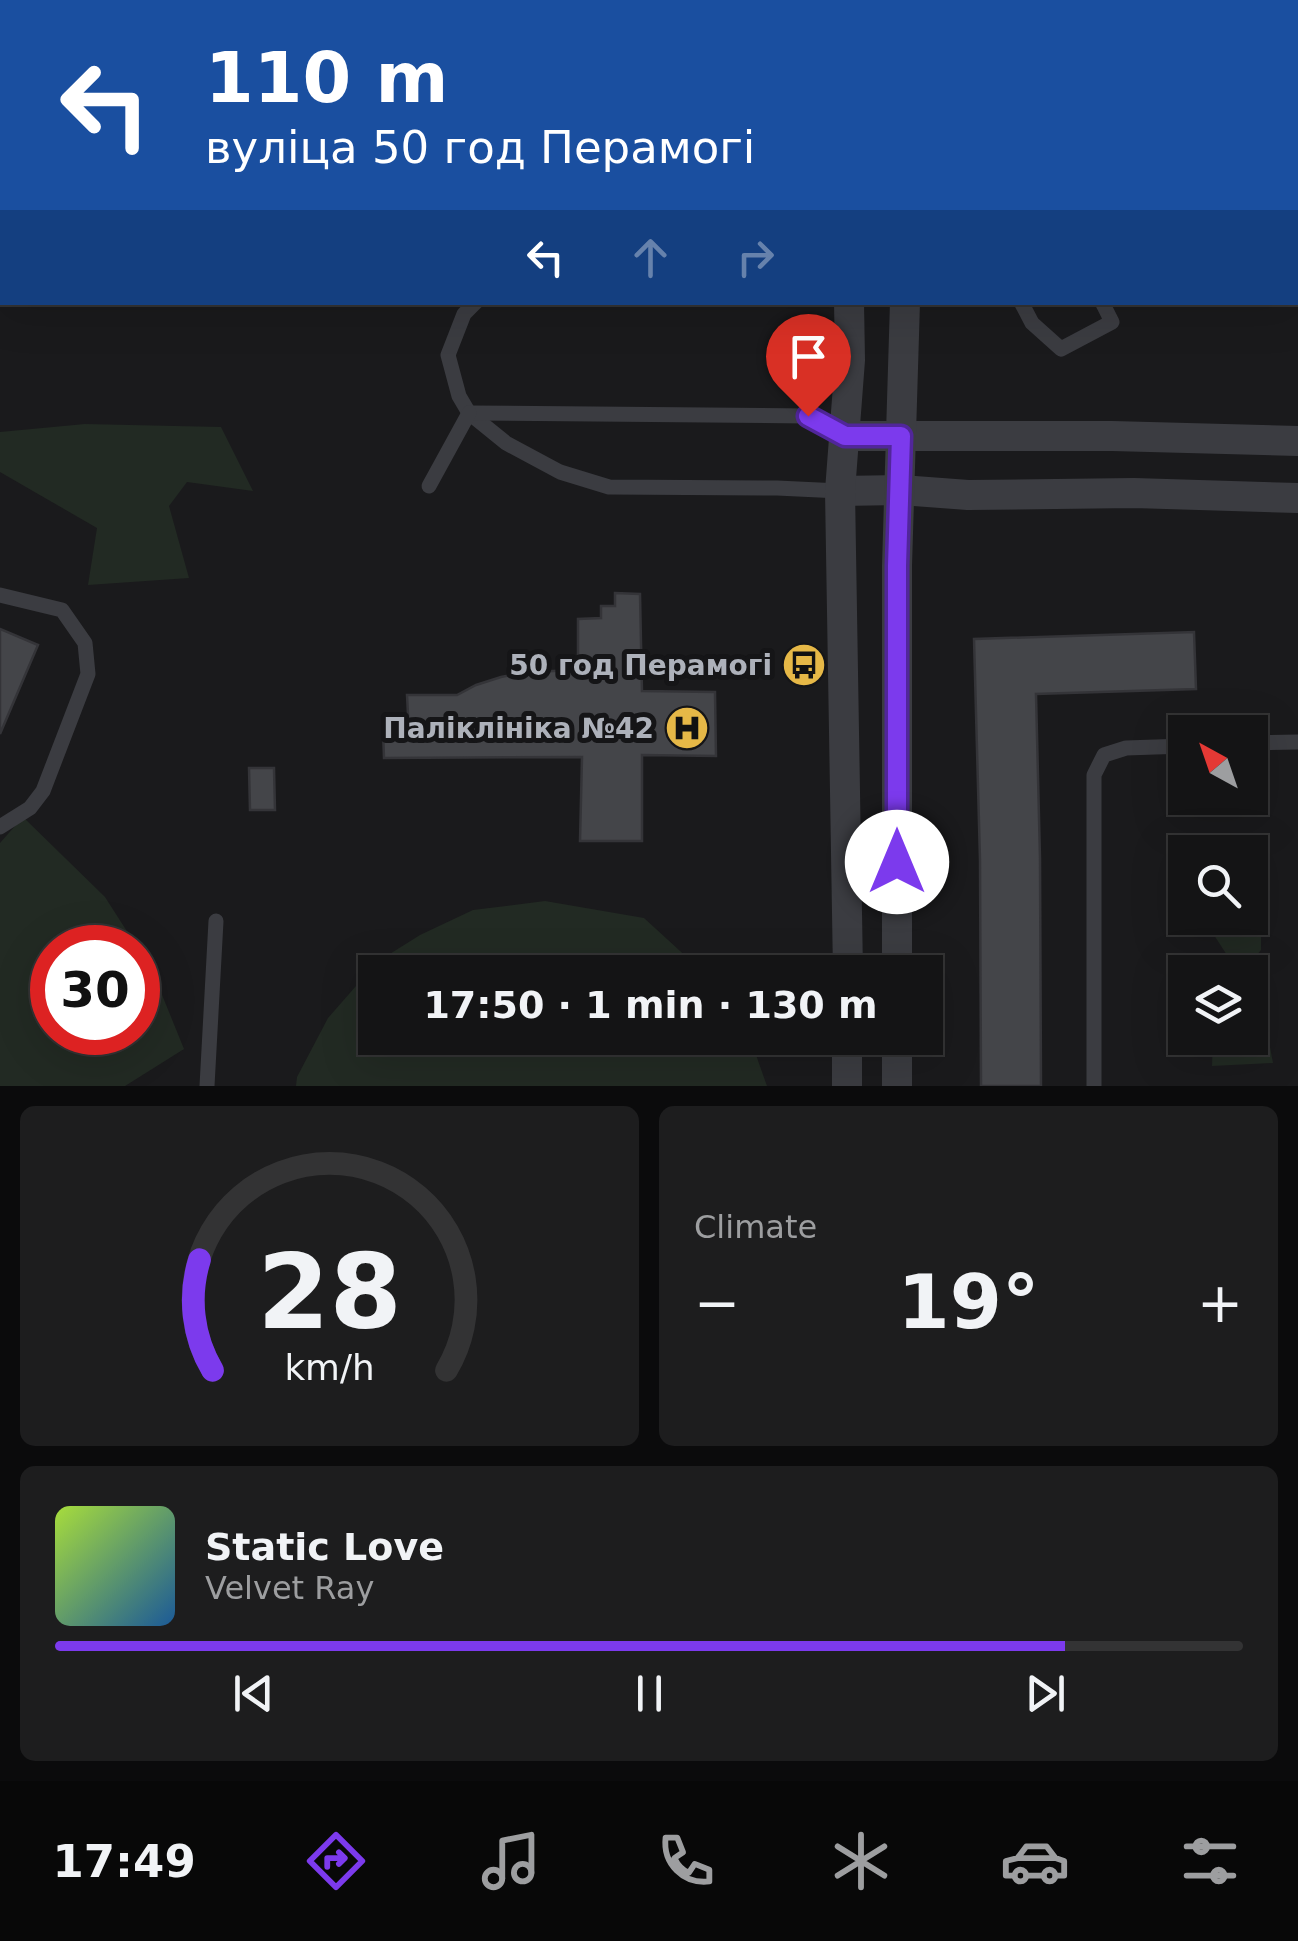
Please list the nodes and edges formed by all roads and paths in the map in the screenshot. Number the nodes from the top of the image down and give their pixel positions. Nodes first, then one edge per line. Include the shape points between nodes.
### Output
1 (473, 305) edge
2 (849, 305) edge
3 (905, 305) edge
4 (1023, 305) edge
5 (1104, 305) edge
6 (469, 413) junction
7 (845, 436) junction
8 (901, 436) junction
9 (1298, 441) edge
10 (429, 486) dead end
11 (901, 490) junction
12 (840, 491) junction
13 (1298, 498) edge
14 (0, 595) edge
15 (1298, 742) edge
16 (1268, 743) edge
17 (1168, 747) edge
18 (0, 827) edge
19 (216, 920) dead end
20 (848, 955) edge
21 (897, 955) edge
22 (847, 1055) edge
23 (897, 1055) edge
24 (207, 1086) edge
25 (847, 1086) edge
26 (897, 1086) edge
27 (1094, 1086) edge

1 - 6 lane via 448,355
2 - 7 street
3 - 8 street
4 - 5 lane via 1061,349 1112,322
6 - 7 lane via 808,416
6 - 10 lane
6 - 12 lane via 549,466 609,487
7 - 8 street
7 - 12 street
8 - 9 street
8 - 11 street
11 - 12 street
11 - 13 street
11 - 21 street
12 - 20 street
14 - 18 lane via 62,610 85,643 88,674 43,791
15 - 16 lane
17 - 27 lane via 1104,754 1094,775
19 - 24 lane
22 - 25 street
23 - 26 street

